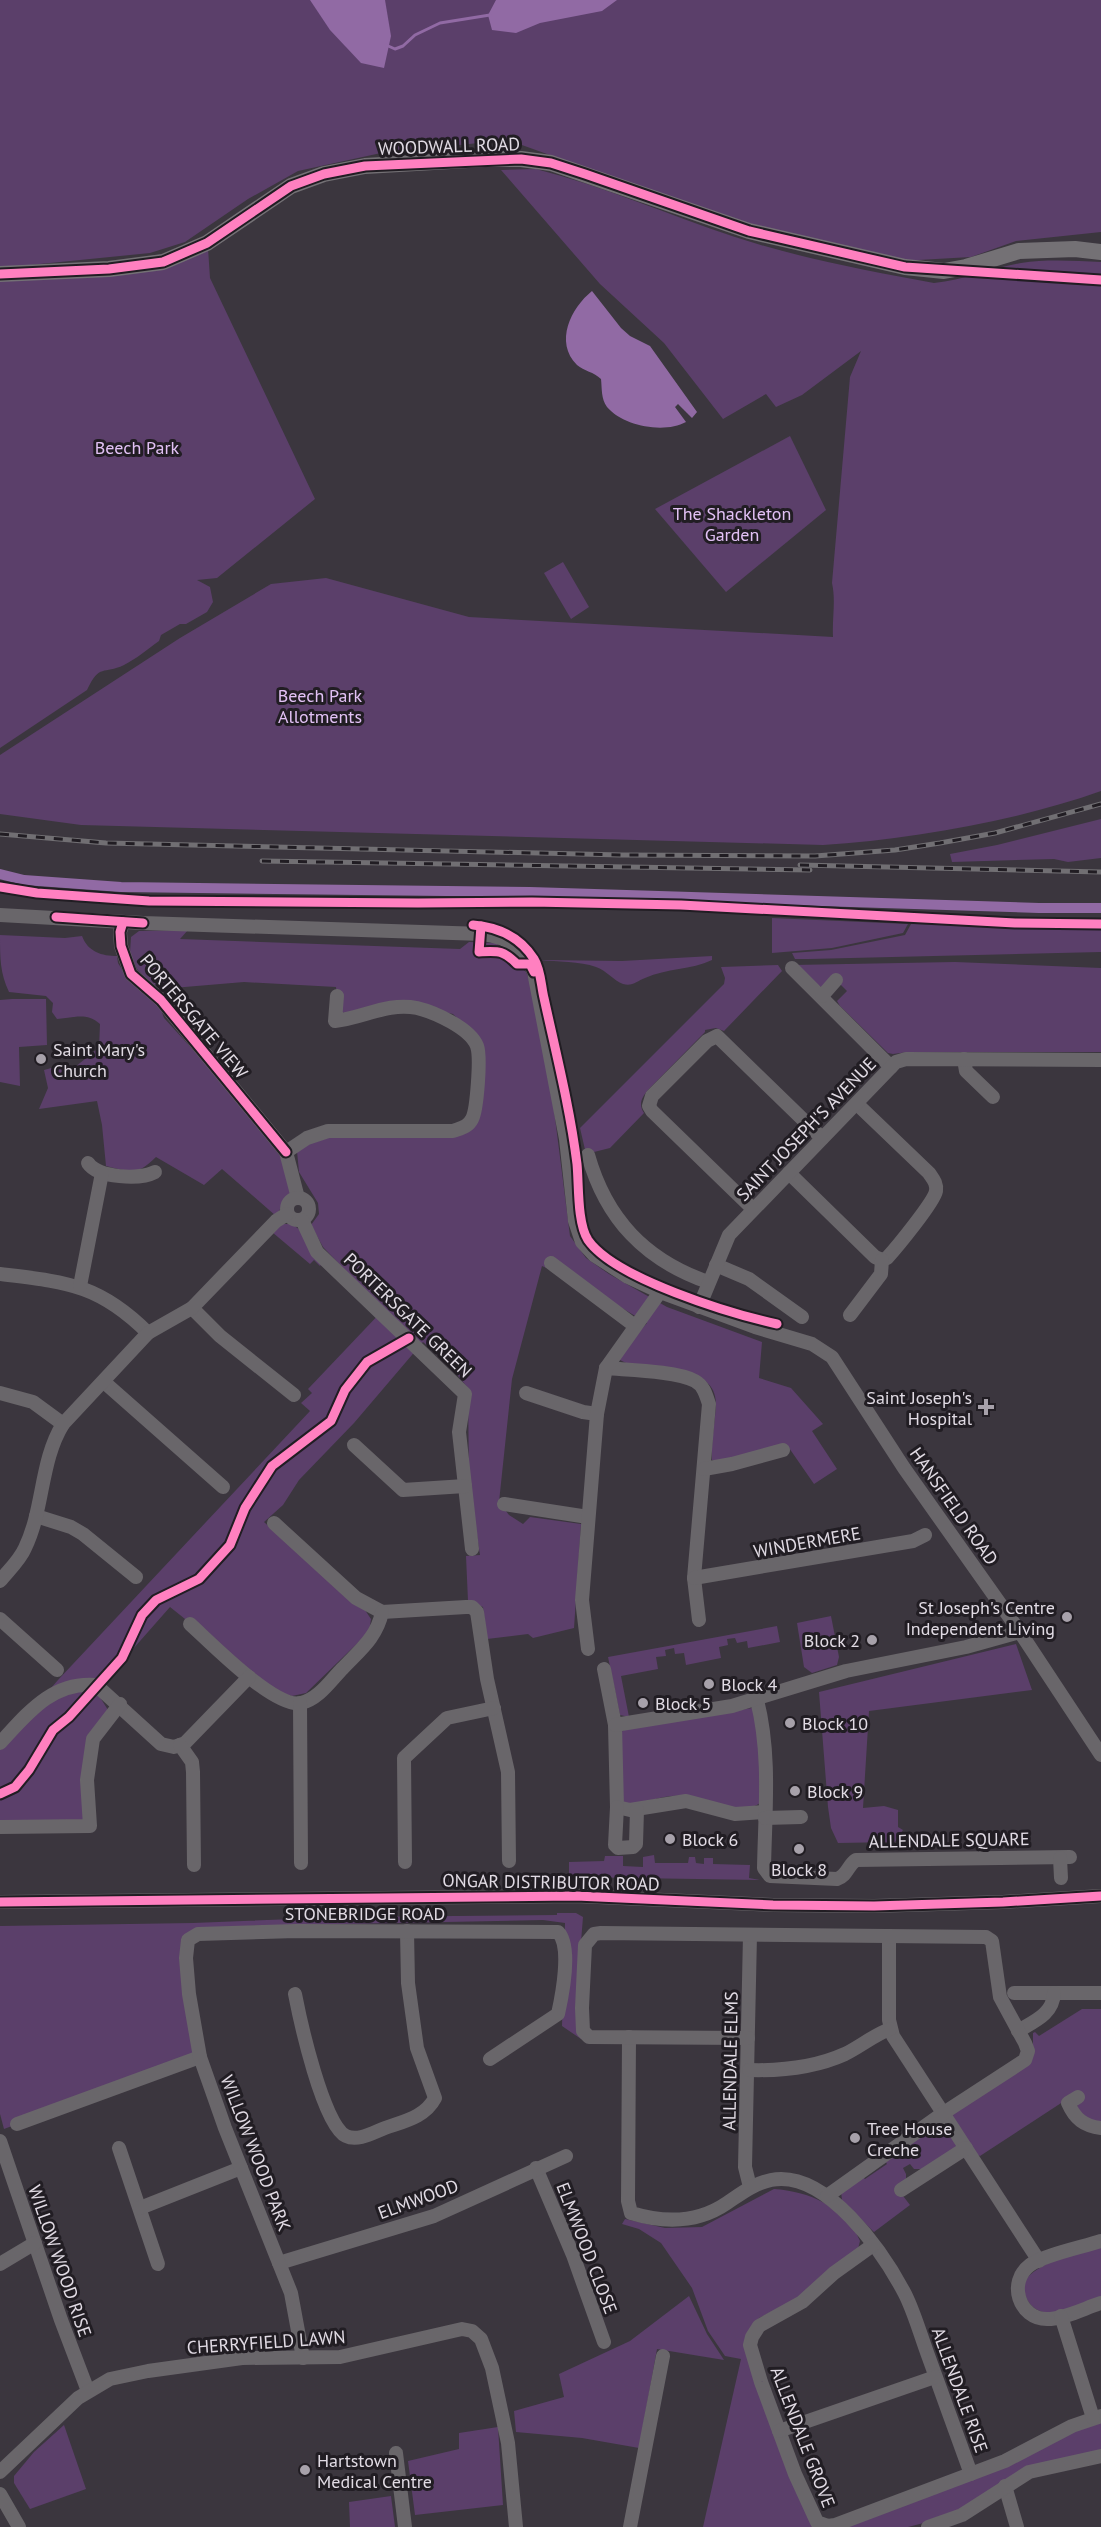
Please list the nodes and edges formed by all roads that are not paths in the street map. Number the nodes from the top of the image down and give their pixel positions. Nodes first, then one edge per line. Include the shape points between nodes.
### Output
1 (1101, 252) edge
2 (0, 274) edge
3 (0, 915) edge
4 (123, 922) junction
5 (792, 968) dead end
6 (836, 980) dead end
7 (337, 996) dead end
8 (822, 996) junction
9 (964, 1059) junction
10 (1101, 1060) edge
11 (891, 1067) junction
12 (993, 1097) dead end
13 (857, 1104) junction
14 (822, 1138) junction
15 (286, 1152) junction
16 (588, 1155) dead end
17 (88, 1163) dead end
18 (155, 1172) dead end
19 (102, 1173) junction
20 (789, 1173) junction
21 (600, 1189) junction
22 (587, 1195) dead end
23 (298, 1198) junction
24 (753, 1209) junction
25 (287, 1214) junction
26 (302, 1220) junction
27 (882, 1260) junction
28 (550, 1263) dead end
29 (716, 1265) junction
30 (0, 1274) edge
31 (708, 1282) junction
32 (80, 1286) junction
33 (660, 1292) junction
34 (699, 1306) junction
35 (192, 1308) junction
36 (793, 1314) dead end
37 (850, 1315) dead end
38 (635, 1326) junction
39 (148, 1334) junction
40 (606, 1368) junction
41 (104, 1382) junction
42 (0, 1393) edge
43 (526, 1393) dead end
44 (294, 1395) dead end
45 (597, 1414) junction
46 (63, 1424) junction
47 (354, 1445) dead end
48 (783, 1450) dead end
49 (704, 1469) junction
50 (465, 1486) junction
51 (223, 1487) dead end
52 (504, 1504) dead end
53 (36, 1516) junction
54 (588, 1517) junction
55 (274, 1523) dead end
56 (925, 1535) dead end
57 (472, 1549) dead end
58 (136, 1577) dead end
59 (694, 1578) junction
60 (0, 1581) edge
61 (382, 1612) junction
62 (0, 1619) edge
63 (699, 1620) dead end
64 (190, 1624) dead end
65 (1020, 1632) junction
66 (588, 1649) dead end
67 (604, 1669) dead end
68 (57, 1670) dead end
69 (249, 1677) junction
70 (757, 1700) junction
71 (300, 1703) junction
72 (120, 1704) junction
73 (494, 1708) junction
74 (615, 1725) junction
75 (0, 1743) edge
76 (180, 1745) junction
77 (1101, 1755) edge
78 (617, 1807) junction
79 (637, 1810) junction
80 (765, 1815) junction
81 (801, 1816) dead end
82 (0, 1827) edge
83 (508, 1861) dead end
84 (405, 1862) dead end
85 (301, 1863) dead end
86 (194, 1865) dead end
87 (1060, 1878) dead end
88 (1101, 1896) edge
89 (0, 1902) edge
90 (407, 1931) junction
91 (750, 1935) junction
92 (889, 1936) junction
93 (186, 1958) joint
94 (1014, 1993) dead end
95 (1054, 1993) junction
96 (1101, 1993) edge
97 (296, 1994) dead end
98 (890, 2029) junction
99 (1018, 2031) junction
100 (629, 2037) junction
101 (748, 2038) junction
102 (200, 2057) junction
103 (490, 2059) dead end
104 (749, 2070) junction
105 (1078, 2097) dead end
106 (942, 2114) junction
107 (17, 2124) dead end
108 (1101, 2128) edge
109 (0, 2141) edge
110 (118, 2148) dead end
111 (966, 2148) junction
112 (566, 2156) dead end
113 (241, 2168) junction
114 (536, 2168) junction
115 (750, 2187) junction
116 (901, 2190) dead end
117 (827, 2196) junction
118 (140, 2208) junction
119 (1101, 2241) edge
120 (34, 2243) junction
121 (873, 2245) junction
122 (1039, 2261) junction
123 (279, 2263) junction
124 (0, 2264) edge
125 (158, 2265) dead end
126 (1101, 2303) edge
127 (1061, 2316) junction
128 (604, 2342) dead end
129 (663, 2356) dead end
130 (303, 2358) junction
131 (935, 2376) junction
132 (88, 2391) junction
133 (1097, 2417) edge
134 (779, 2431) junction
135 (396, 2453) dead end
136 (1101, 2456) edge
137 (0, 2472) edge
138 (971, 2474) junction
139 (1005, 2486) junction
140 (0, 2494) edge
141 (19, 2527) edge
142 (405, 2527) edge
143 (516, 2527) edge
144 (630, 2527) edge
145 (928, 2527) edge
146 (1017, 2527) edge

1 - 2 main road, WOODWALL ROAD via 1019,251 944,271 905,267 749,231 550,163 485,159 364,166 324,174 291,186 207,243 164,262 110,269
3 - 4 street, HANSFIELD ROAD
4 - 15 street, PORTERSGATE VIEW via 121,946 132,974 161,1000
4 - 33 street, HANSFIELD ROAD via 483,934 511,943 528,958 534,972 566,1139 575,1221 582,1242 594,1255 628,1277
5 - 8 street
6 - 8 street
7 - 15 street via 335,1021 385,1008 415,1007 448,1019 466,1033 477,1046 478,1086 472,1119 466,1127 453,1131 328,1131 307,1138
8 - 11 street
9 - 10 street, SAINT JOSEPH'S AVENUE
9 - 11 street, SAINT JOSEPH'S AVENUE via 906,1059
9 - 12 street via 966,1071
11 - 13 street, SAINT JOSEPH'S AVENUE
13 - 14 street, SAINT JOSEPH'S AVENUE
13 - 27 street via 928,1173 936,1187 924,1211
14 - 20 street, SAINT JOSEPH'S AVENUE
14 - 24 street via 717,1036 707,1041 652,1096 652,1111
15 - 23 street, PORTERSGATE VIEW
16 - 21 street
17 - 19 street via 92,1170
18 - 19 street via 143,1177
19 - 32 street
20 - 24 street, SAINT JOSEPH'S AVENUE
20 - 27 street
21 - 22 street
21 - 31 street via 620,1222 650,1252
23 - 25 street via 289,1203
23 - 26 street via 310,1206
24 - 29 street, SAINT JOSEPH'S AVENUE via 729,1235
25 - 26 street
25 - 35 street
26 - 50 street, PORTERSGATE GREEN via 317,1252 465,1394 459,1432
27 - 37 street via 881,1274
28 - 38 street
29 - 31 street, SAINT JOSEPH'S AVENUE
29 - 36 street via 749,1279
30 - 32 street
31 - 34 street, SAINT JOSEPH'S AVENUE
32 - 39 street via 105,1297
33 - 34 street, HANSFIELD ROAD
33 - 38 street
34 - 65 street, HANSFIELD ROAD via 755,1328 812,1344 832,1357
35 - 39 street
35 - 44 street via 220,1336
38 - 40 street
39 - 41 street
40 - 45 street
40 - 49 street via 672,1375 694,1380 704,1389 709,1404
41 - 46 street
41 - 51 street
42 - 46 street via 33,1402
43 - 45 street
45 - 54 street
46 - 53 street via 55,1436
47 - 50 street via 403,1490
48 - 49 street
49 - 59 street
50 - 57 street, PORTERSGATE GREEN
52 - 54 street
53 - 58 street via 83,1534
53 - 60 street via 25,1549
54 - 66 street via 582,1599
55 - 61 street via 356,1598
56 - 59 street, WINDERMERE via 913,1541
59 - 63 street
61 - 71 street via 374,1635 314,1697
61 - 73 street via 472,1607 479,1619
62 - 68 street
64 - 69 street
65 - 70 street via 846,1671
65 - 77 street, HANSFIELD ROAD
67 - 74 street
69 - 71 street via 278,1697
69 - 76 street
70 - 74 street
70 - 80 street, ALLENDALE SQUARE via 765,1759
71 - 85 street
72 - 75 street via 96,1685 83,1684 52,1692
72 - 76 street via 161,1744
72 - 82 street via 93,1739 87,1780 90,1826
73 - 83 street via 508,1772
73 - 84 street via 447,1718 404,1758
74 - 78 street
76 - 86 street via 189,1755 193,1772
78 - 79 street
78 - 79 street via 618,1848 636,1844
79 - 80 street via 686,1801 735,1814
80 - 81 street
80 - 87 street, ALLENDALE SQUARE via 764,1868 770,1876 837,1879 856,1860 1065,1858
88 - 89 street, ONGAR DISTRIBUTOR ROAD via 874,1906 576,1896
90 - 93 street, STONEBRIDGE ROAD via 198,1934 186,1944
90 - 97 street via 408,1983 417,2048 435,2098 420,2115 357,2138 338,2130 316,2079
90 - 103 street, STONEBRIDGE ROAD via 561,1935 565,1981 558,2014
91 - 92 street
91 - 100 street via 594,1934 585,1945 583,2031 589,2037
91 - 101 street, ALLENDALE ELMS
92 - 98 street
92 - 99 street via 986,1937 994,1947 1000,1997
93 - 102 street, WILLOW WOOD PARK
94 - 95 street
95 - 96 street
95 - 99 street via 1049,2011
98 - 104 street via 827,2061 804,2068
98 - 106 street
99 - 106 street via 1028,2051 1025,2060
100 - 101 street
100 - 115 street via 631,2213 665,2220 696,2217 716,2210
101 - 104 street, ALLENDALE ELMS
102 - 107 street
102 - 113 street, WILLOW WOOD PARK
104 - 115 street, ALLENDALE ELMS via 746,2167
105 - 108 street via 1068,2103 1074,2115 1087,2126
106 - 111 street
106 - 117 street
109 - 120 street, WILLOW WOOD RISE
110 - 118 street
111 - 116 street
111 - 122 street
112 - 114 street, ELMWOOD
113 - 118 street
113 - 123 street, WILLOW WOOD PARK
114 - 123 street, ELMWOOD via 434,2216
114 - 128 street, ELMWOOD CLOSE
115 - 117 street, ALLENDALE RISE via 773,2180 794,2180
117 - 121 street, ALLENDALE RISE
118 - 125 street
119 - 122 street
120 - 124 street
120 - 132 street, WILLOW WOOD RISE
121 - 131 street, ALLENDALE RISE via 906,2295
121 - 134 street, ALLENDALE GROVE via 834,2272 795,2307 759,2326 752,2337 755,2365
122 - 127 street via 1019,2277 1017,2295 1040,2318
123 - 130 street, WILLOW WOOD PARK via 291,2293
126 - 127 street
127 - 133 street
129 - 144 street
130 - 132 street, CHERRYFIELD LAWN via 242,2358 148,2371 110,2379
130 - 143 street, CHERRYFIELD LAWN via 340,2357 452,2331 472,2331 481,2339 492,2367 508,2442
131 - 134 street
131 - 138 street, ALLENDALE RISE
132 - 137 street, CHERRYFIELD LAWN
133 - 138 street, ALLENDALE RISE via 1051,2436 1005,2462
134 - 138 street, ALLENDALE GROVE via 811,2512 821,2525 835,2525
135 - 142 street
136 - 139 street via 1035,2470
139 - 145 street via 962,2515
139 - 146 street
140 - 141 street

